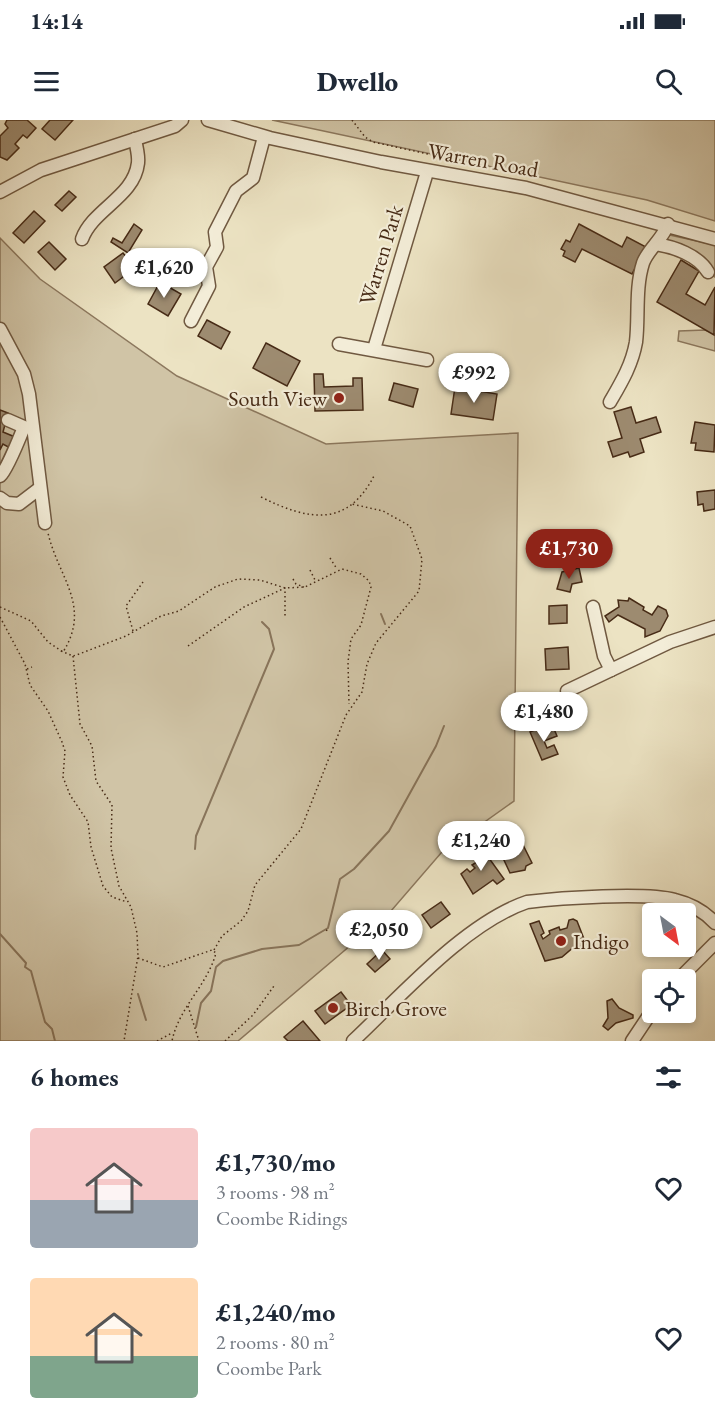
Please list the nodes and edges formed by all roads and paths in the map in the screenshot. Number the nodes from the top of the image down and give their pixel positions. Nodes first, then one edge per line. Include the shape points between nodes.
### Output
1 (182, 120) edge
2 (208, 120) edge
3 (352, 120) edge
4 (264, 137) junction
5 (135, 138) junction
6 (474, 160) dead end
7 (427, 172) junction
8 (0, 192) edge
9 (668, 224) junction
10 (82, 239) dead end
11 (715, 239) edge
12 (656, 244) junction
13 (708, 272) dead end
14 (191, 321) dead end
15 (0, 329) edge
16 (339, 344) dead end
17 (374, 350) junction
18 (427, 360) dead end
19 (610, 402) dead end
20 (8, 420) dead end
21 (375, 474) dead end
22 (0, 476) edge
23 (40, 488) junction
24 (261, 497) dead end
25 (0, 498) edge
26 (352, 504) junction
27 (45, 523) joint
28 (330, 558) dead end
29 (310, 570) dead end
30 (338, 570) junction
31 (293, 579) dead end
32 (321, 580) junction
33 (143, 582) dead end
34 (316, 582) junction
35 (324, 585) dead end
36 (304, 587) junction
37 (285, 588) junction
38 (593, 607) dead end
39 (0, 608) edge
40 (0, 618) edge
41 (285, 618) dead end
42 (715, 627) edge
43 (133, 632) junction
44 (188, 646) dead end
45 (61, 651) junction
46 (73, 656) junction
47 (32, 667) dead end
48 (26, 669) junction
49 (611, 670) junction
50 (567, 691) dead end
51 (349, 704) dead end
52 (128, 902) junction
53 (715, 923) edge
54 (715, 943) edge
55 (214, 950) junction
56 (138, 958) junction
57 (689, 969) edge
58 (274, 986) dead end
59 (188, 1005) junction
60 (644, 1023) edge
61 (174, 1032) junction
62 (124, 1041) edge
63 (157, 1041) edge
64 (172, 1041) edge
65 (200, 1041) edge
66 (225, 1041) edge
67 (353, 1041) edge
68 (632, 1041) edge

1 - 5 street via 175,126
2 - 4 street, Warren Road
3 - 6 path via 373,142
4 - 7 street, Warren Road
4 - 14 street via 253,178 236,191 217,226 217,247 206,267 208,286
5 - 8 street via 41,170
5 - 10 street via 138,163 129,187 86,229
7 - 9 street, Warren Road via 526,188
7 - 17 street, Warren Park
9 - 11 street, Warren Road
9 - 12 street
12 - 13 street via 685,253
12 - 19 street via 641,273 631,365
15 - 23 street via 24,374
16 - 17 street
17 - 18 street
20 - 22 street via 24,427
21 - 26 path
23 - 25 street via 19,504
23 - 27 street
24 - 26 path via 311,515 335,515
26 - 55 path via 383,511 410,526 422,559 419,591 376,643 362,692 346,715 301,829 255,885 241,921 222,936
27 - 45 path via 76,609 74,628
28 - 30 path
29 - 34 path
30 - 32 path
30 - 51 path via 361,574 371,587 361,625 351,639
31 - 36 path
32 - 34 path
32 - 35 path
33 - 43 path via 126,606
34 - 36 path
36 - 37 path
37 - 41 path
37 - 43 path via 247,578 222,584 186,608 161,616
37 - 44 path via 244,608
38 - 49 street
39 - 45 path via 31,621
40 - 48 path
42 - 49 street via 670,642
43 - 46 path
45 - 46 path
46 - 52 path via 77,713 92,746 96,781 112,805 111,848 119,886
47 - 48 path
48 - 52 path via 30,685 62,742 63,777 88,822 91,848 104,886 112,897
49 - 50 street
52 - 56 path via 137,933
53 - 67 street via 699,909 674,899 527,902 509,908 442,957
54 - 57 street
55 - 56 path via 163,967
55 - 59 path via 209,975
56 - 62 path
58 - 66 path via 253,1015
59 - 61 path
59 - 65 path
60 - 68 street
61 - 63 path
61 - 64 path

